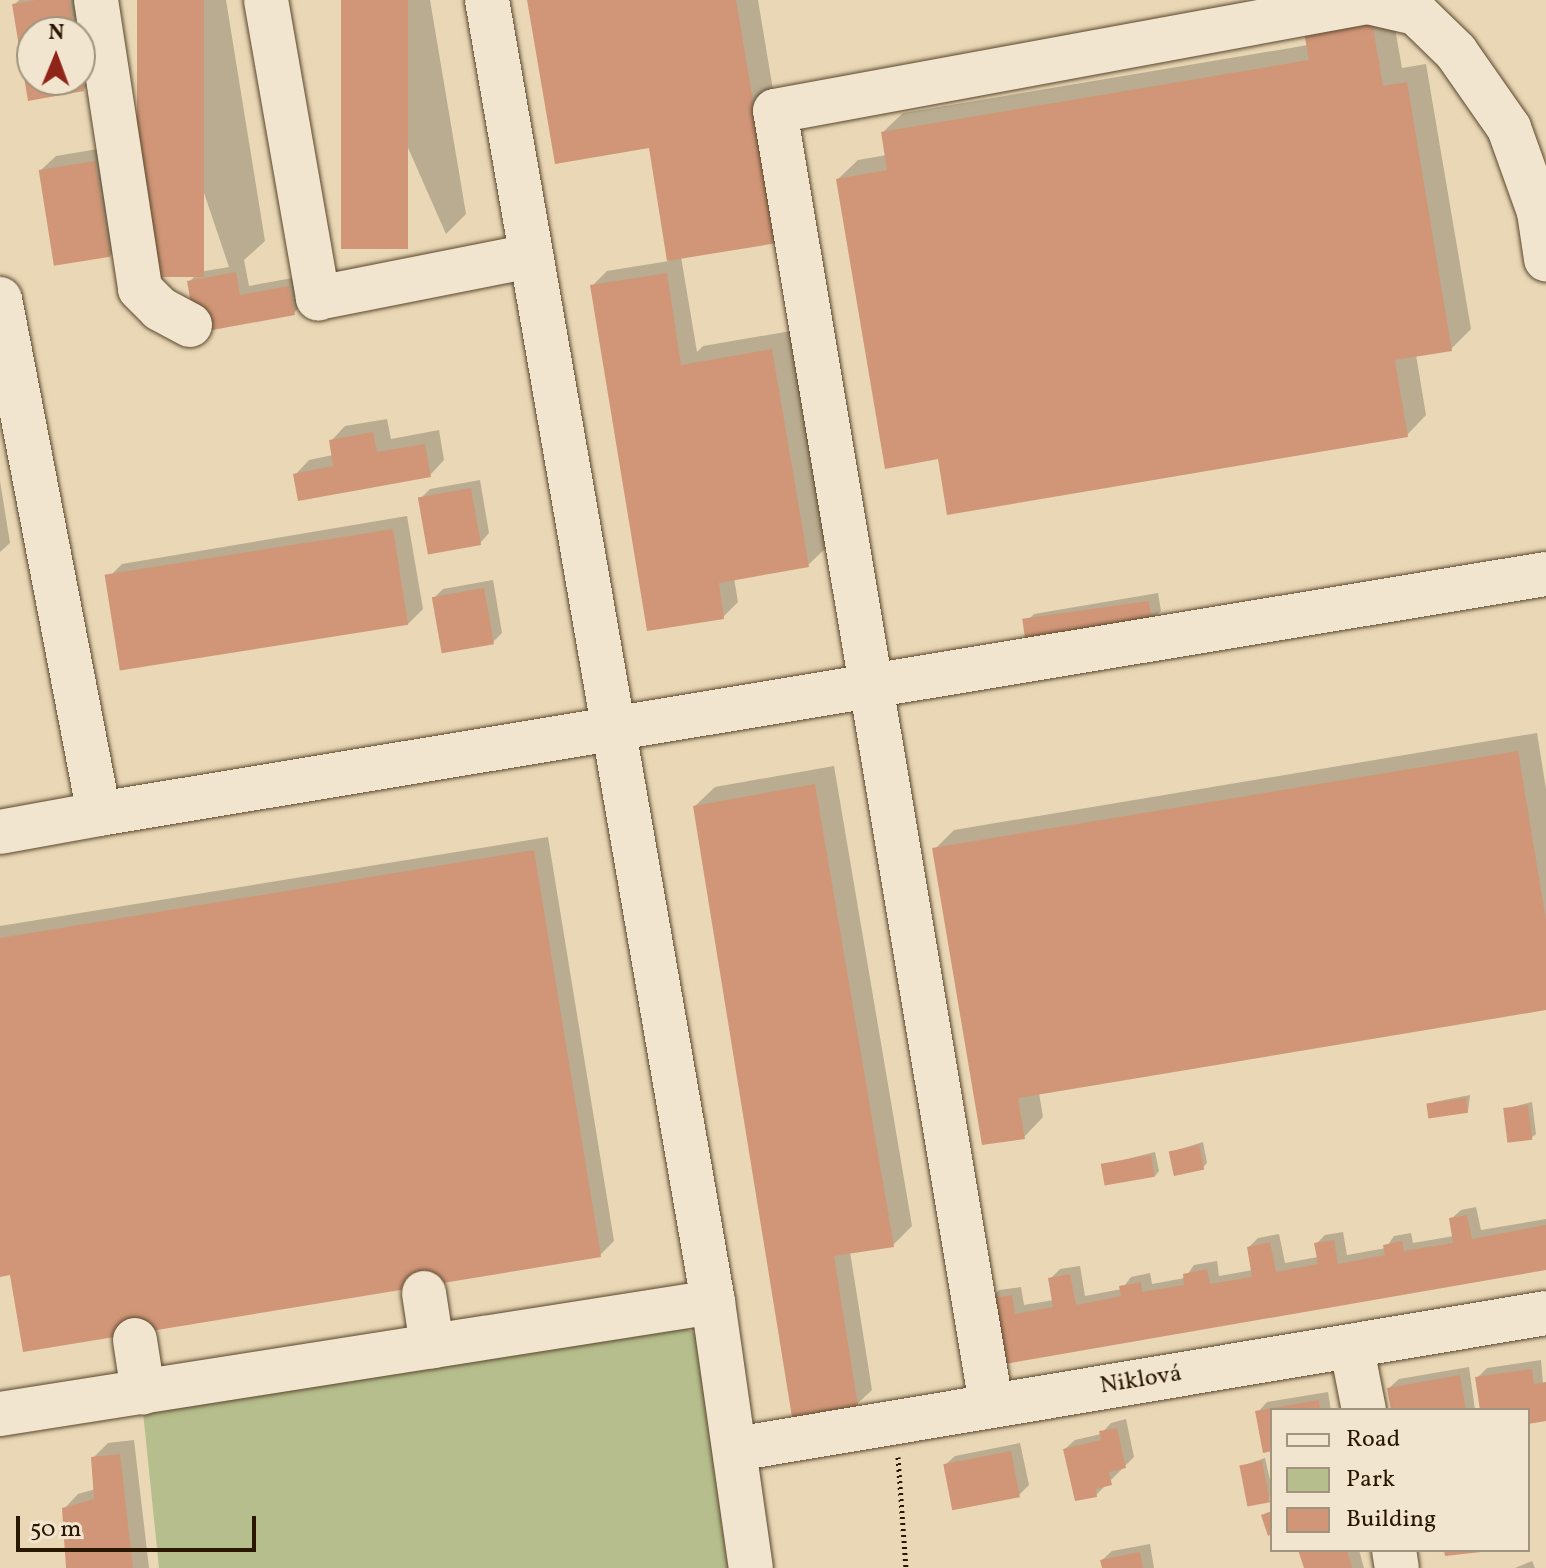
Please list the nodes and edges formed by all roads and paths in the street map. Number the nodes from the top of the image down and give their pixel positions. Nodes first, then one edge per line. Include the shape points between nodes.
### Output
1 (96, 0) edge
2 (266, 0) edge
3 (487, 0) edge
4 (1337, 3) edge
5 (531, 256) junction
6 (1546, 259) edge
7 (0, 299) edge
8 (190, 325) dead end
9 (1546, 574) edge
10 (873, 683) junction
11 (613, 729) junction
12 (99, 814) junction
13 (0, 832) edge
14 (424, 1293) dead end
15 (713, 1302) junction
16 (1546, 1313) edge
17 (135, 1340) dead end
18 (432, 1346) junction
19 (1352, 1349) junction
20 (143, 1392) junction
21 (991, 1404) junction
22 (1364, 1408) edge
23 (0, 1414) edge
24 (894, 1418) junction
25 (736, 1449) junction
26 (751, 1568) edge
27 (906, 1568) edge

1 - 8 street via 140,289 160,309
2 - 5 street via 318,298
3 - 5 street
4 - 6 street via 1368,2 1416,13 1456,52 1509,128 1539,212
4 - 10 street via 775,111
5 - 11 street
7 - 12 street
9 - 10 street
10 - 11 street
10 - 21 street
11 - 12 street
11 - 15 street
12 - 13 street
14 - 18 street
15 - 18 street
15 - 25 street
16 - 19 street, Niklová
17 - 20 street
18 - 20 street
19 - 21 street, Niklová
19 - 22 street
20 - 23 street
21 - 24 street, Niklová
24 - 25 street, Niklová
24 - 27 path
25 - 26 street

